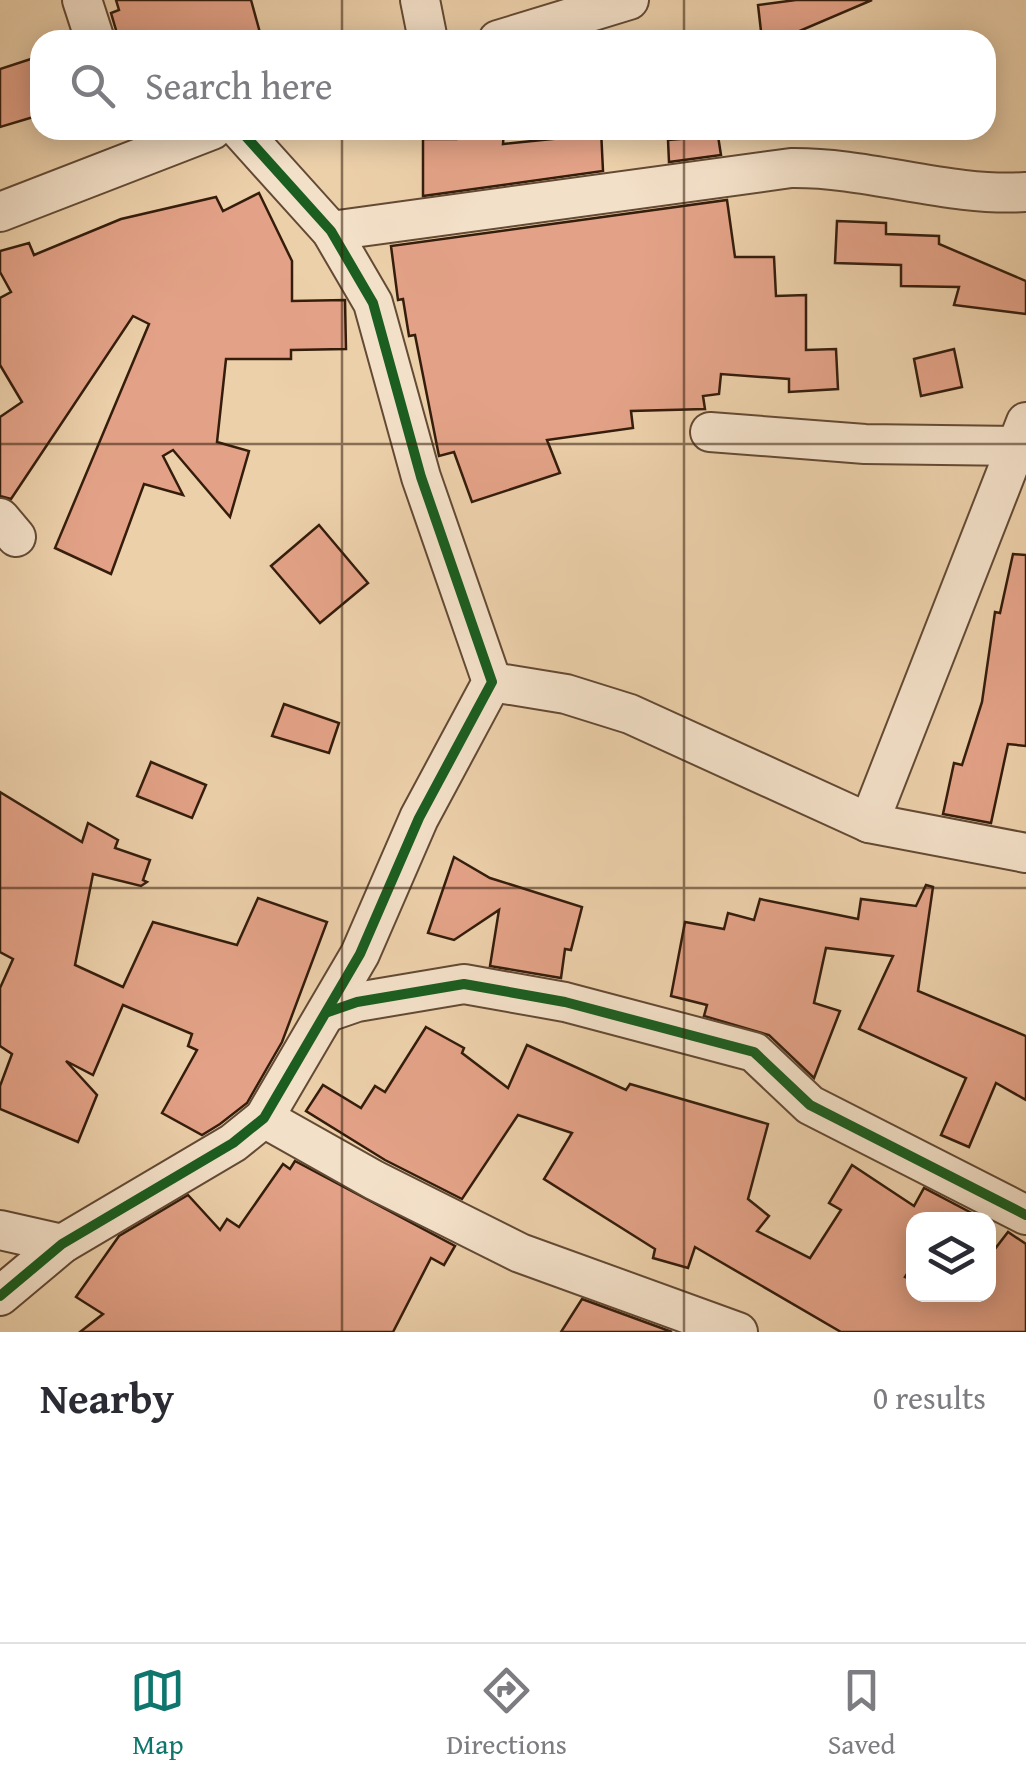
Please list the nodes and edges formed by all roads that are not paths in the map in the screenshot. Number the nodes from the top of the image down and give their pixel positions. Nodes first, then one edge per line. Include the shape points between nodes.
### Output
1 (82, 0) edge
2 (420, 0) edge
3 (629, 0) edge
4 (92, 30) edge
5 (426, 30) edge
6 (531, 30) edge
7 (158, 140) edge
8 (249, 140) edge
9 (131, 145) edge
10 (1026, 192) edge
11 (0, 212) edge
12 (331, 231) junction
13 (710, 432) dead end
14 (1024, 438) edge
15 (492, 682) junction
16 (869, 823) junction
17 (1026, 853) edge
18 (328, 1012) junction
19 (264, 1118) junction
20 (1026, 1215) edge
21 (0, 1230) edge
22 (62, 1244) junction
23 (0, 1296) edge
24 (738, 1332) edge

1 - 4 street
2 - 5 street
3 - 6 street
7 - 9 street
8 - 12 street
9 - 11 street
10 - 12 street via 791,168
12 - 15 street via 373,304 421,477
13 - 14 street via 866,444
14 - 16 street
15 - 16 street via 566,694 630,714
15 - 18 street
16 - 17 street
18 - 19 street
18 - 20 street via 464,984 565,1002 754,1052 810,1105
19 - 22 street via 233,1144
19 - 24 street via 520,1253
21 - 22 street
22 - 23 street

